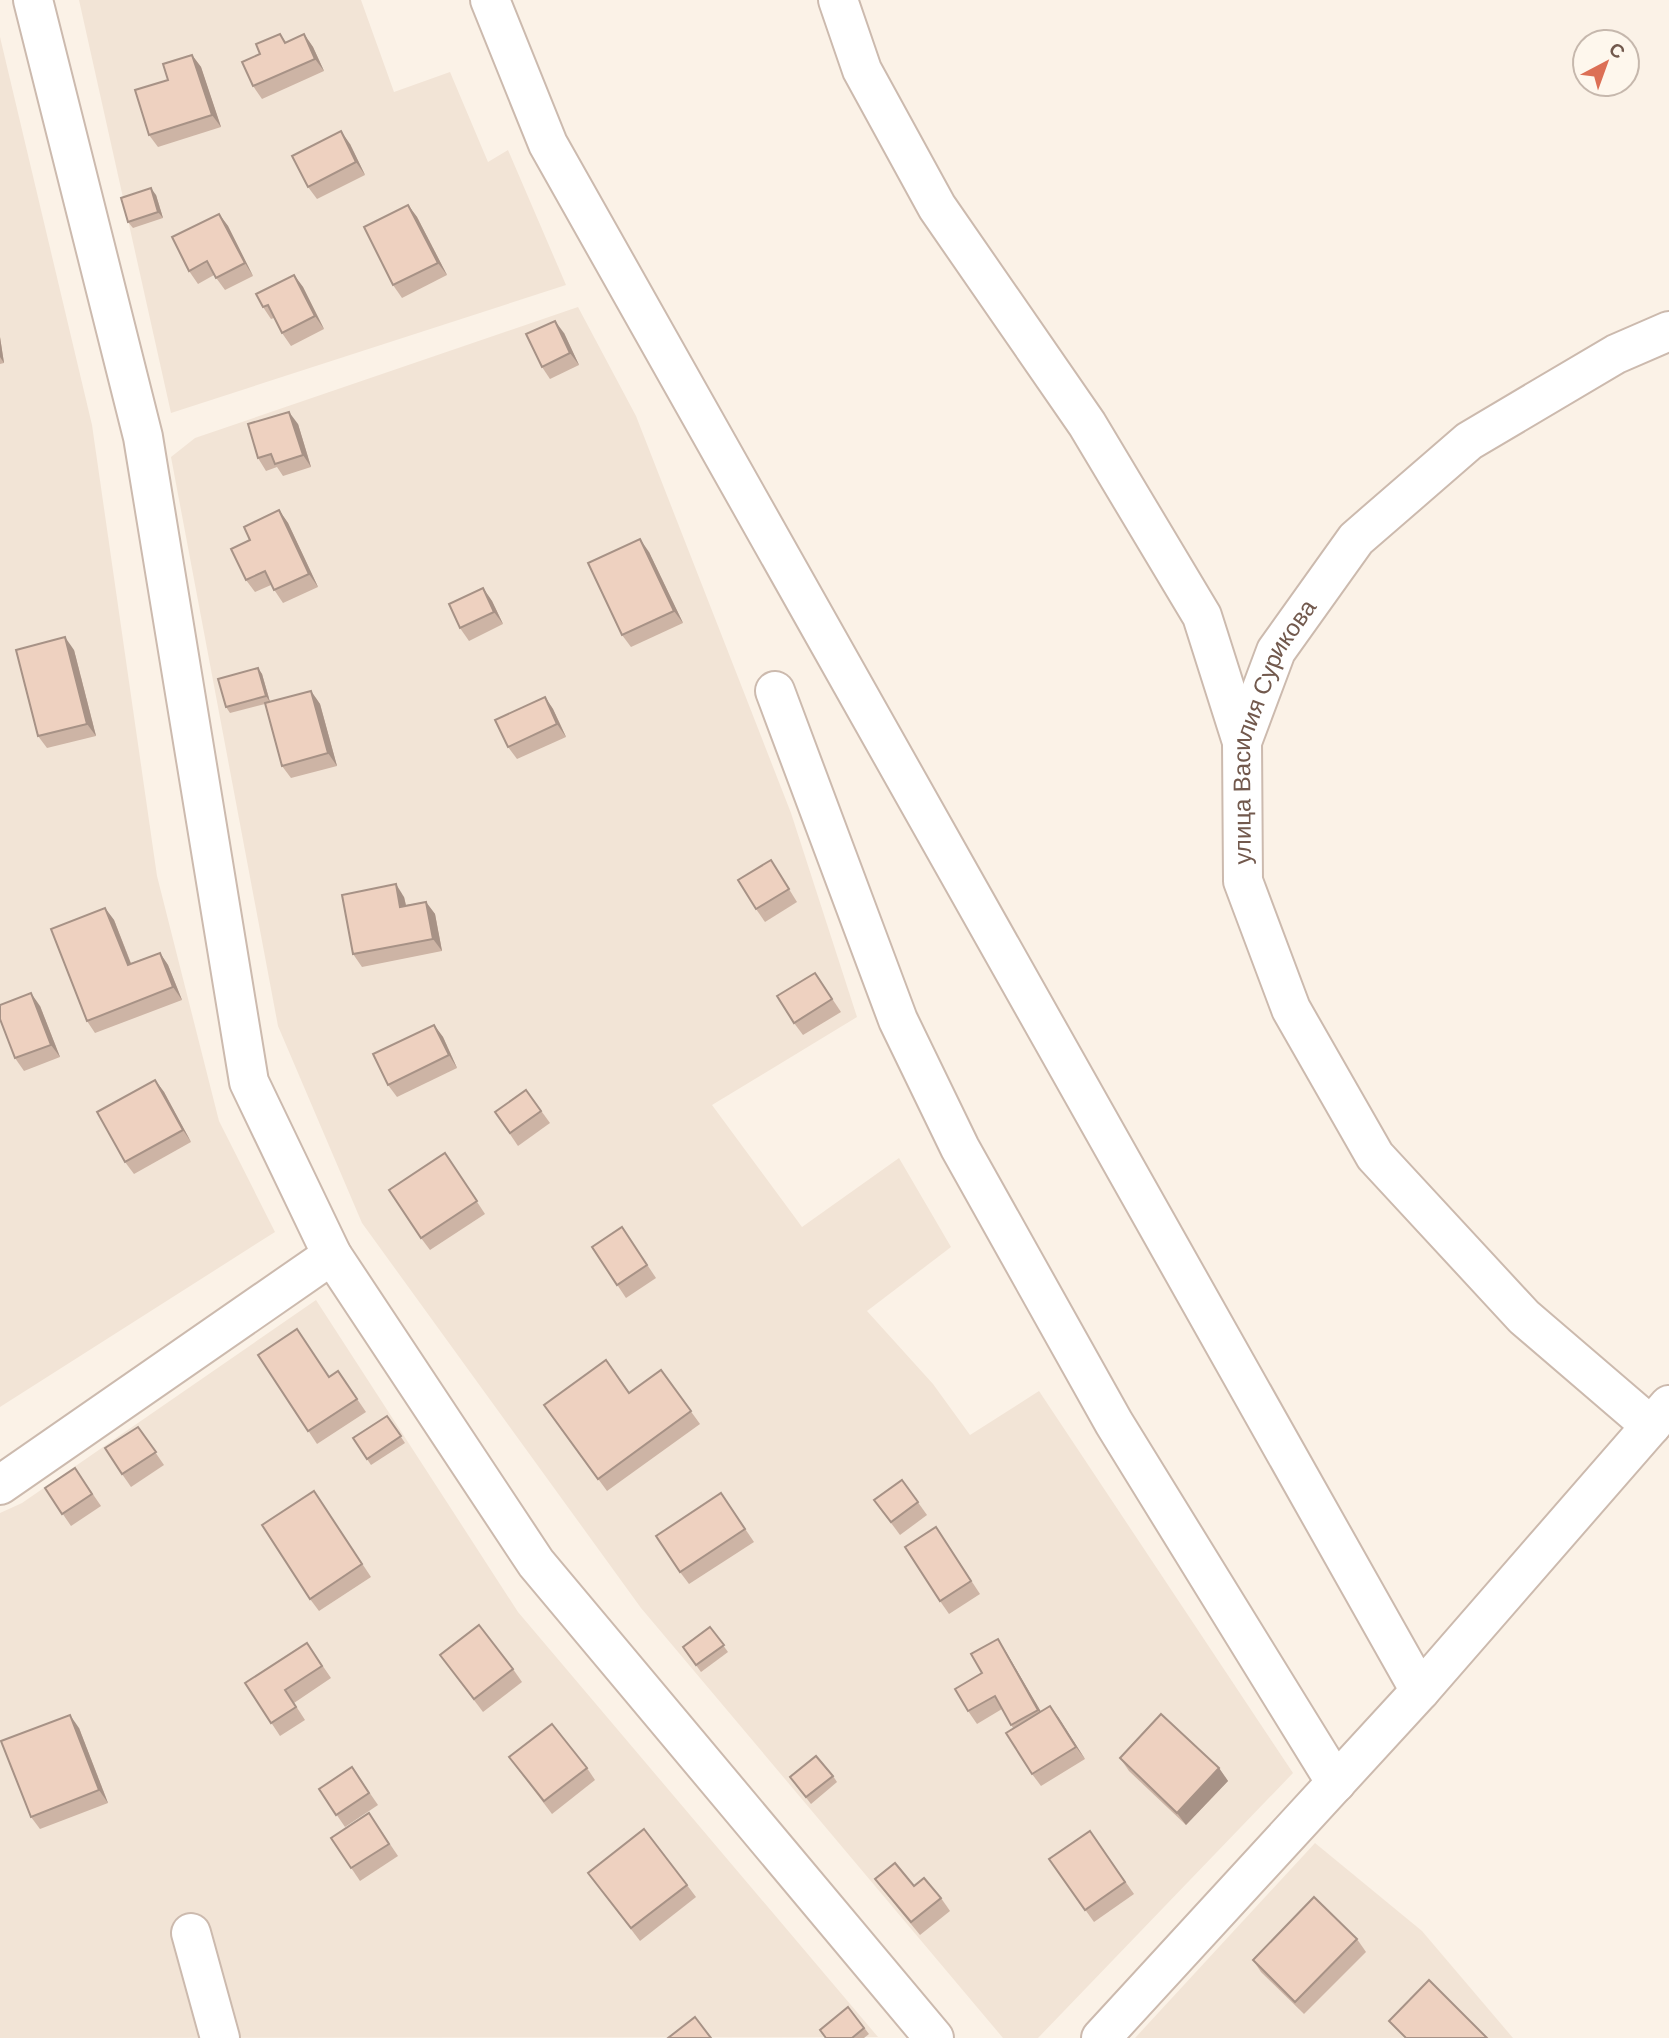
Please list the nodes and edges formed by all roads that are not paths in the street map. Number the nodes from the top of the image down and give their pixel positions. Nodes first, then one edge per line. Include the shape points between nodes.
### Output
1 (33, 0) edge
2 (490, 0) edge
3 (838, 0) edge
4 (1669, 331) edge
5 (775, 691) dead end
6 (1241, 742) junction
7 (332, 1255) junction
8 (1660, 1415) edge
9 (0, 1485) edge
10 (1420, 1691) junction
11 (1336, 1783) junction
12 (191, 1933) dead end
13 (220, 2038) edge
14 (934, 2038) edge
15 (1101, 2038) edge

1 - 7 street via 143,437 249,1082
2 - 10 street via 548,144
3 - 6 street via 862,70 937,207 1087,424 1202,616
4 - 6 street, улица Василия Сурикова via 1616,354 1469,441 1356,539 1276,651
5 - 11 street via 898,1020 960,1148 1114,1423
6 - 8 street, улица Василия Сурикова via 1243,881 1291,1009 1375,1156 1524,1317
7 - 9 street
7 - 14 street via 536,1563
8 - 10 street
10 - 11 street
11 - 15 street
12 - 13 street

